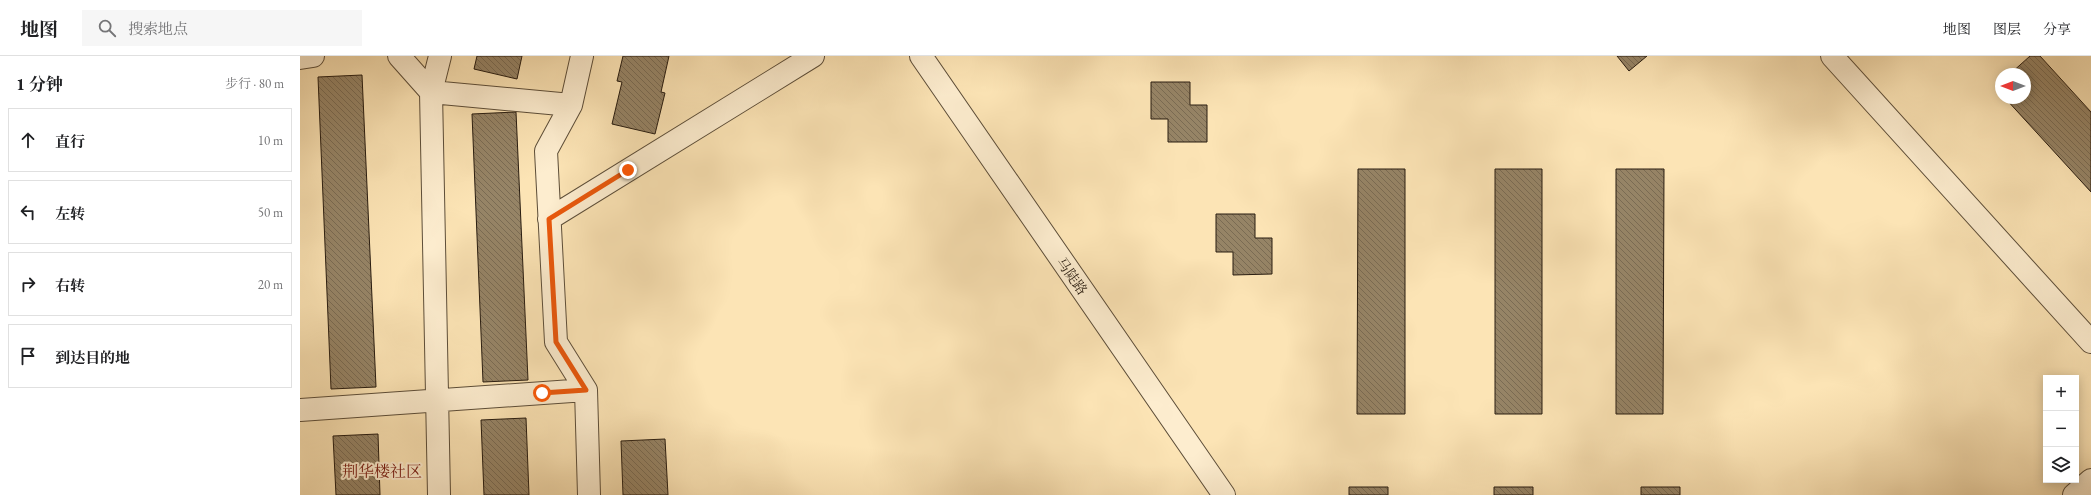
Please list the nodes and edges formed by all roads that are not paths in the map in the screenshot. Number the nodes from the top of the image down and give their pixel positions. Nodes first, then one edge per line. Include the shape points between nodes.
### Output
1 (313, 56) edge
2 (399, 56) edge
3 (440, 56) edge
4 (582, 56) edge
5 (813, 56) edge
6 (921, 56) edge
7 (1832, 56) edge
8 (300, 58) edge
9 (430, 92) junction
10 (571, 105) junction
11 (549, 219) junction
12 (2091, 342) edge
13 (586, 390) junction
14 (437, 400) junction
15 (300, 410) edge
16 (2091, 480) edge
17 (439, 495) edge
18 (589, 495) edge
19 (1224, 495) edge
20 (2074, 495) edge

1 - 8 street
2 - 9 street
3 - 9 street
4 - 10 street
5 - 11 street
6 - 19 street, 马陡路
7 - 12 street
9 - 10 street
9 - 14 street
10 - 11 street via 546,151
11 - 13 street via 556,342
13 - 14 street
13 - 18 street
14 - 15 street
14 - 17 street
16 - 20 street

